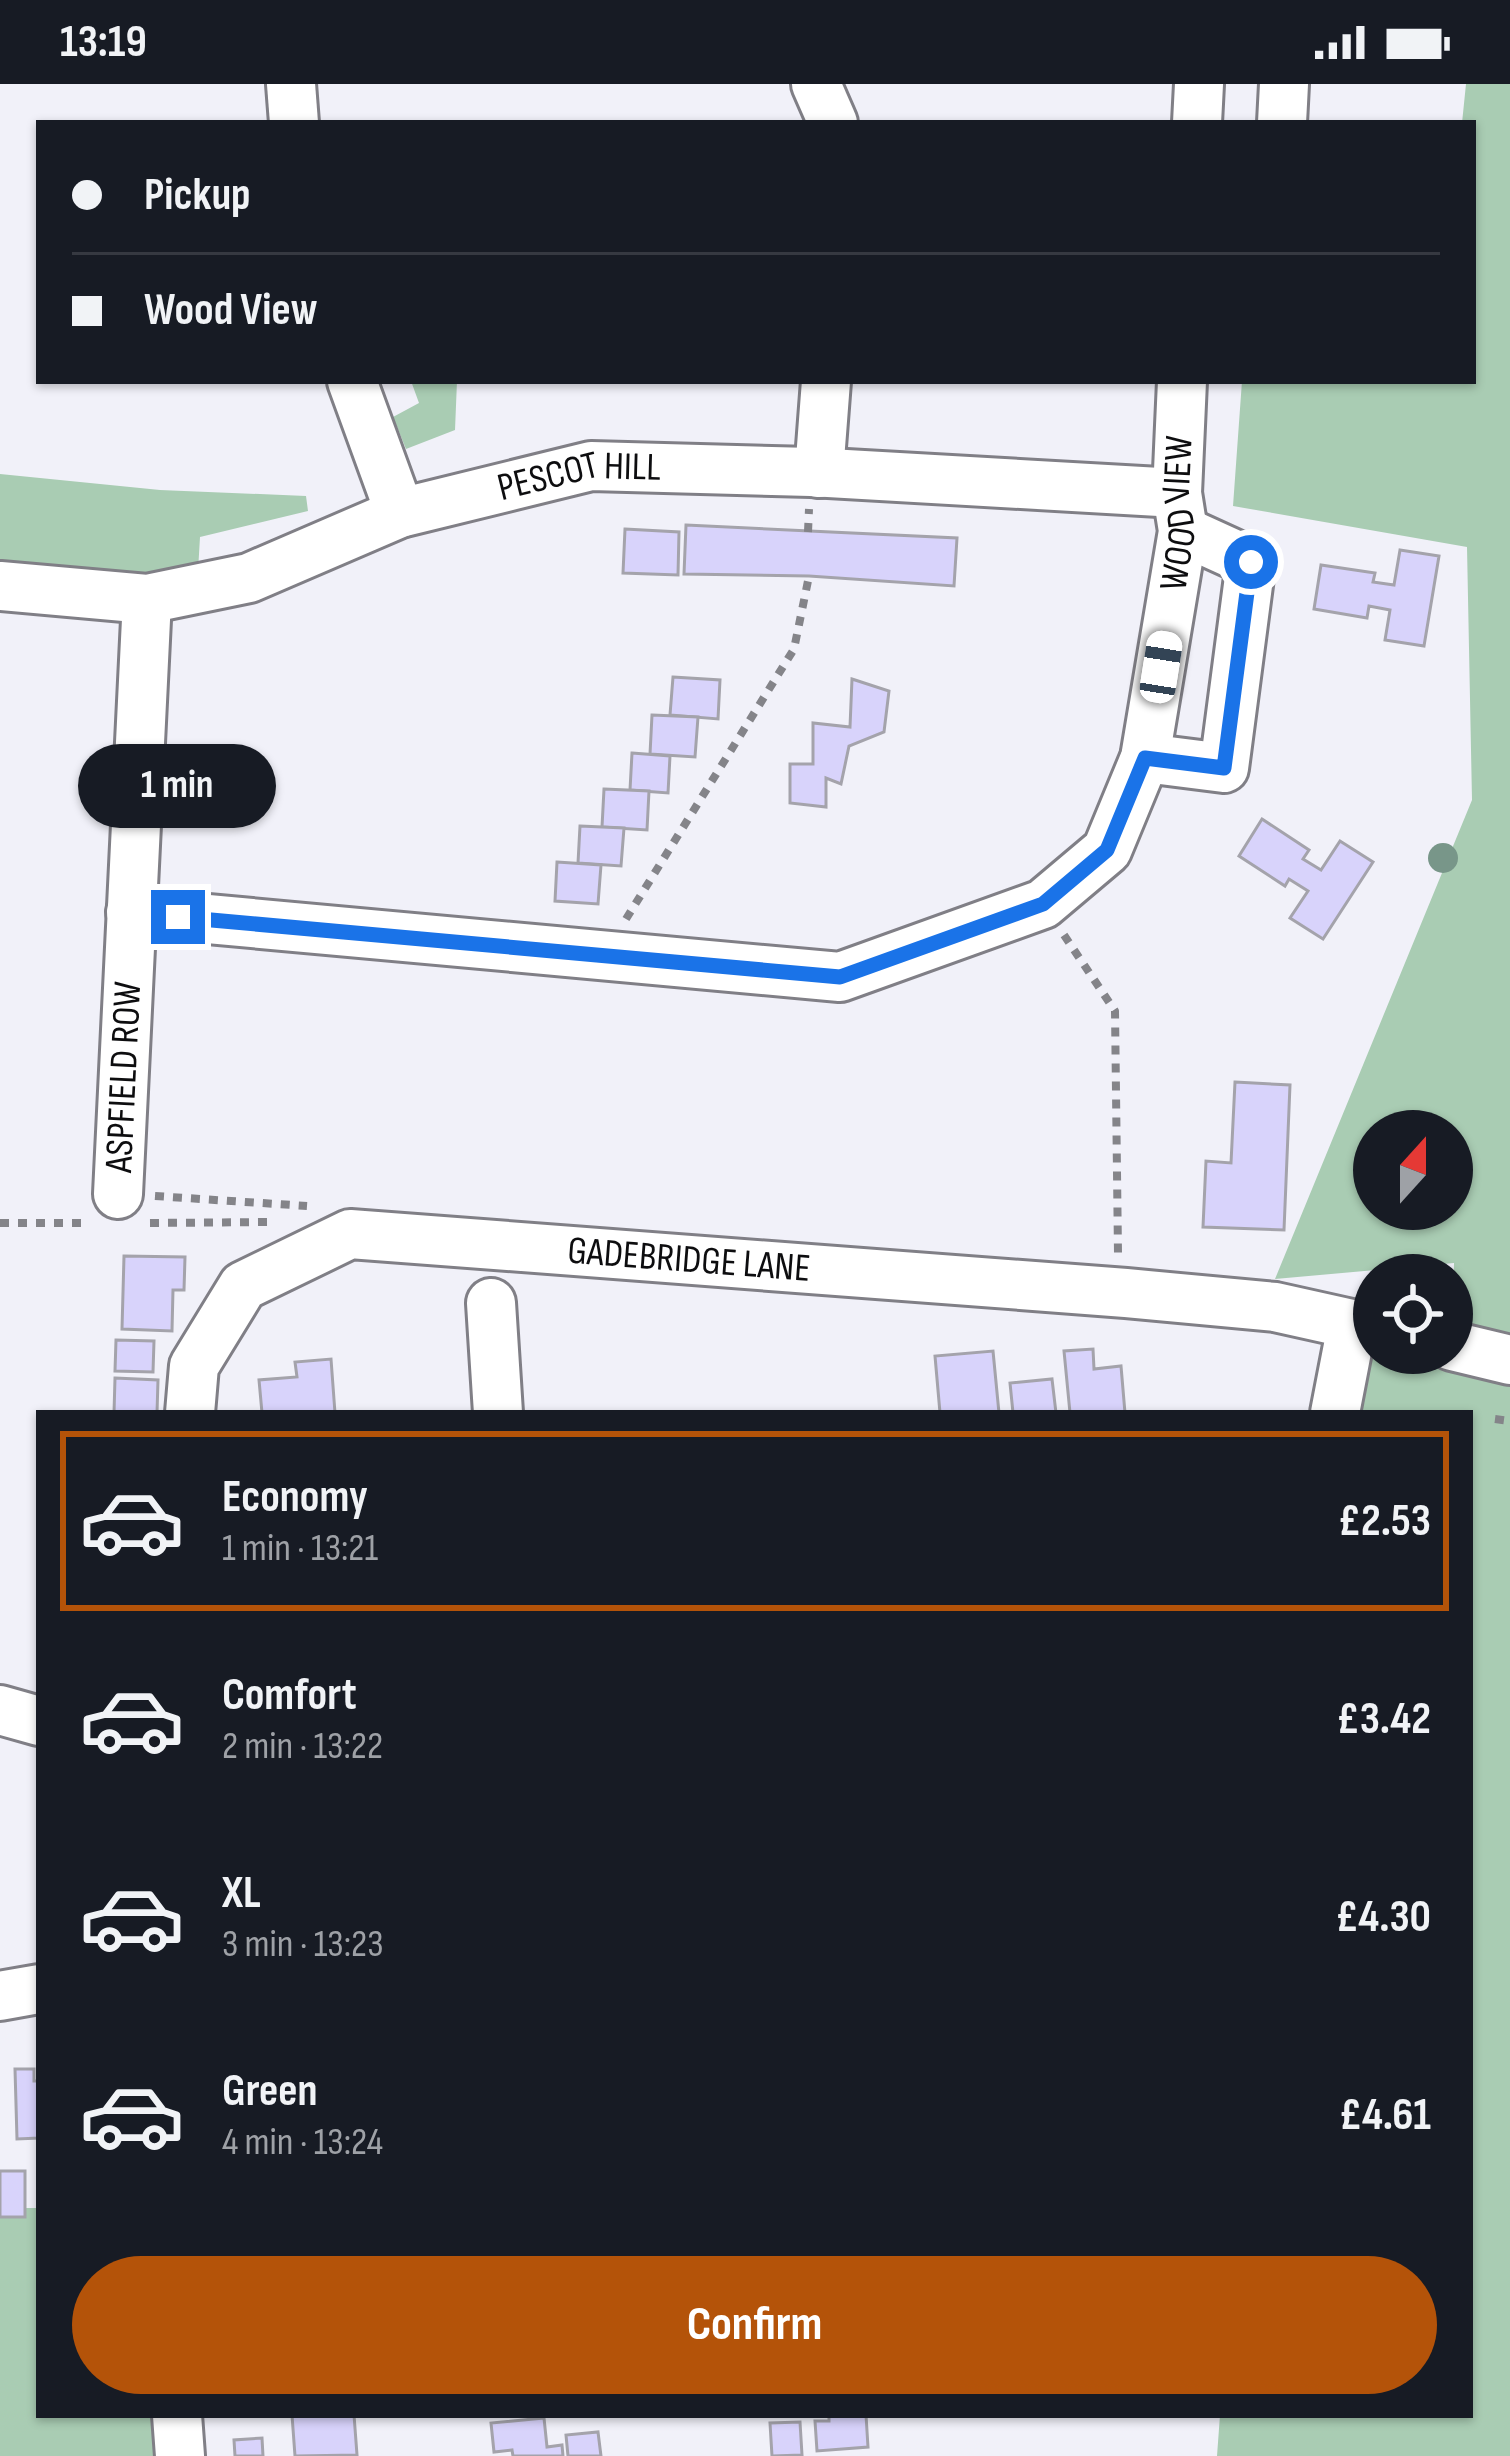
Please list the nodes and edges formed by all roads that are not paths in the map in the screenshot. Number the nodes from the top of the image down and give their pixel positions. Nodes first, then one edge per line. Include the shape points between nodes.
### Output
1 (291, 84) edge
2 (816, 84) edge
3 (1199, 84) edge
4 (1284, 84) edge
5 (294, 120) edge
6 (831, 120) edge
7 (1196, 120) edge
8 (1282, 120) edge
9 (353, 384) edge
10 (826, 384) edge
11 (1182, 384) edge
12 (819, 473) junction
13 (1180, 512) junction
14 (400, 513) junction
15 (0, 586) edge
16 (147, 599) junction
17 (1145, 758) junction
18 (130, 912) junction
19 (118, 1213) road end
20 (491, 1303) dead end
21 (1353, 1325) edge
22 (1473, 1351) edge
23 (1353, 1358) edge
24 (1510, 1360) edge
25 (190, 1410) edge
26 (497, 1410) edge
27 (1336, 1410) edge
28 (0, 1710) edge
29 (36, 1720) edge
30 (36, 1990) edge
31 (0, 1996) edge
32 (177, 2418) edge
33 (180, 2456) edge

1 - 5 street
2 - 6 street
3 - 7 street
4 - 8 street
9 - 14 street
10 - 12 street
11 - 13 street, WOOD VIEW
12 - 13 street, PESCOT HILL
12 - 14 street, PESCOT HILL via 591,466
13 - 17 street, WOOD VIEW
13 - 17 street via 1251,562 1224,768
14 - 16 street, PESCOT HILL via 249,578
15 - 16 street, PESCOT HILL
16 - 18 street, ASPFIELD ROW
17 - 18 street, WOOD VIEW via 1107,850 1043,904 840,977
18 - 19 street, ASPFIELD ROW
20 - 26 street
21 - 25 street, GADEBRIDGE LANE via 1275,1307 1126,1293 350,1234 243,1286 194,1366
22 - 24 street
23 - 27 street
28 - 29 street
30 - 31 street
32 - 33 street

